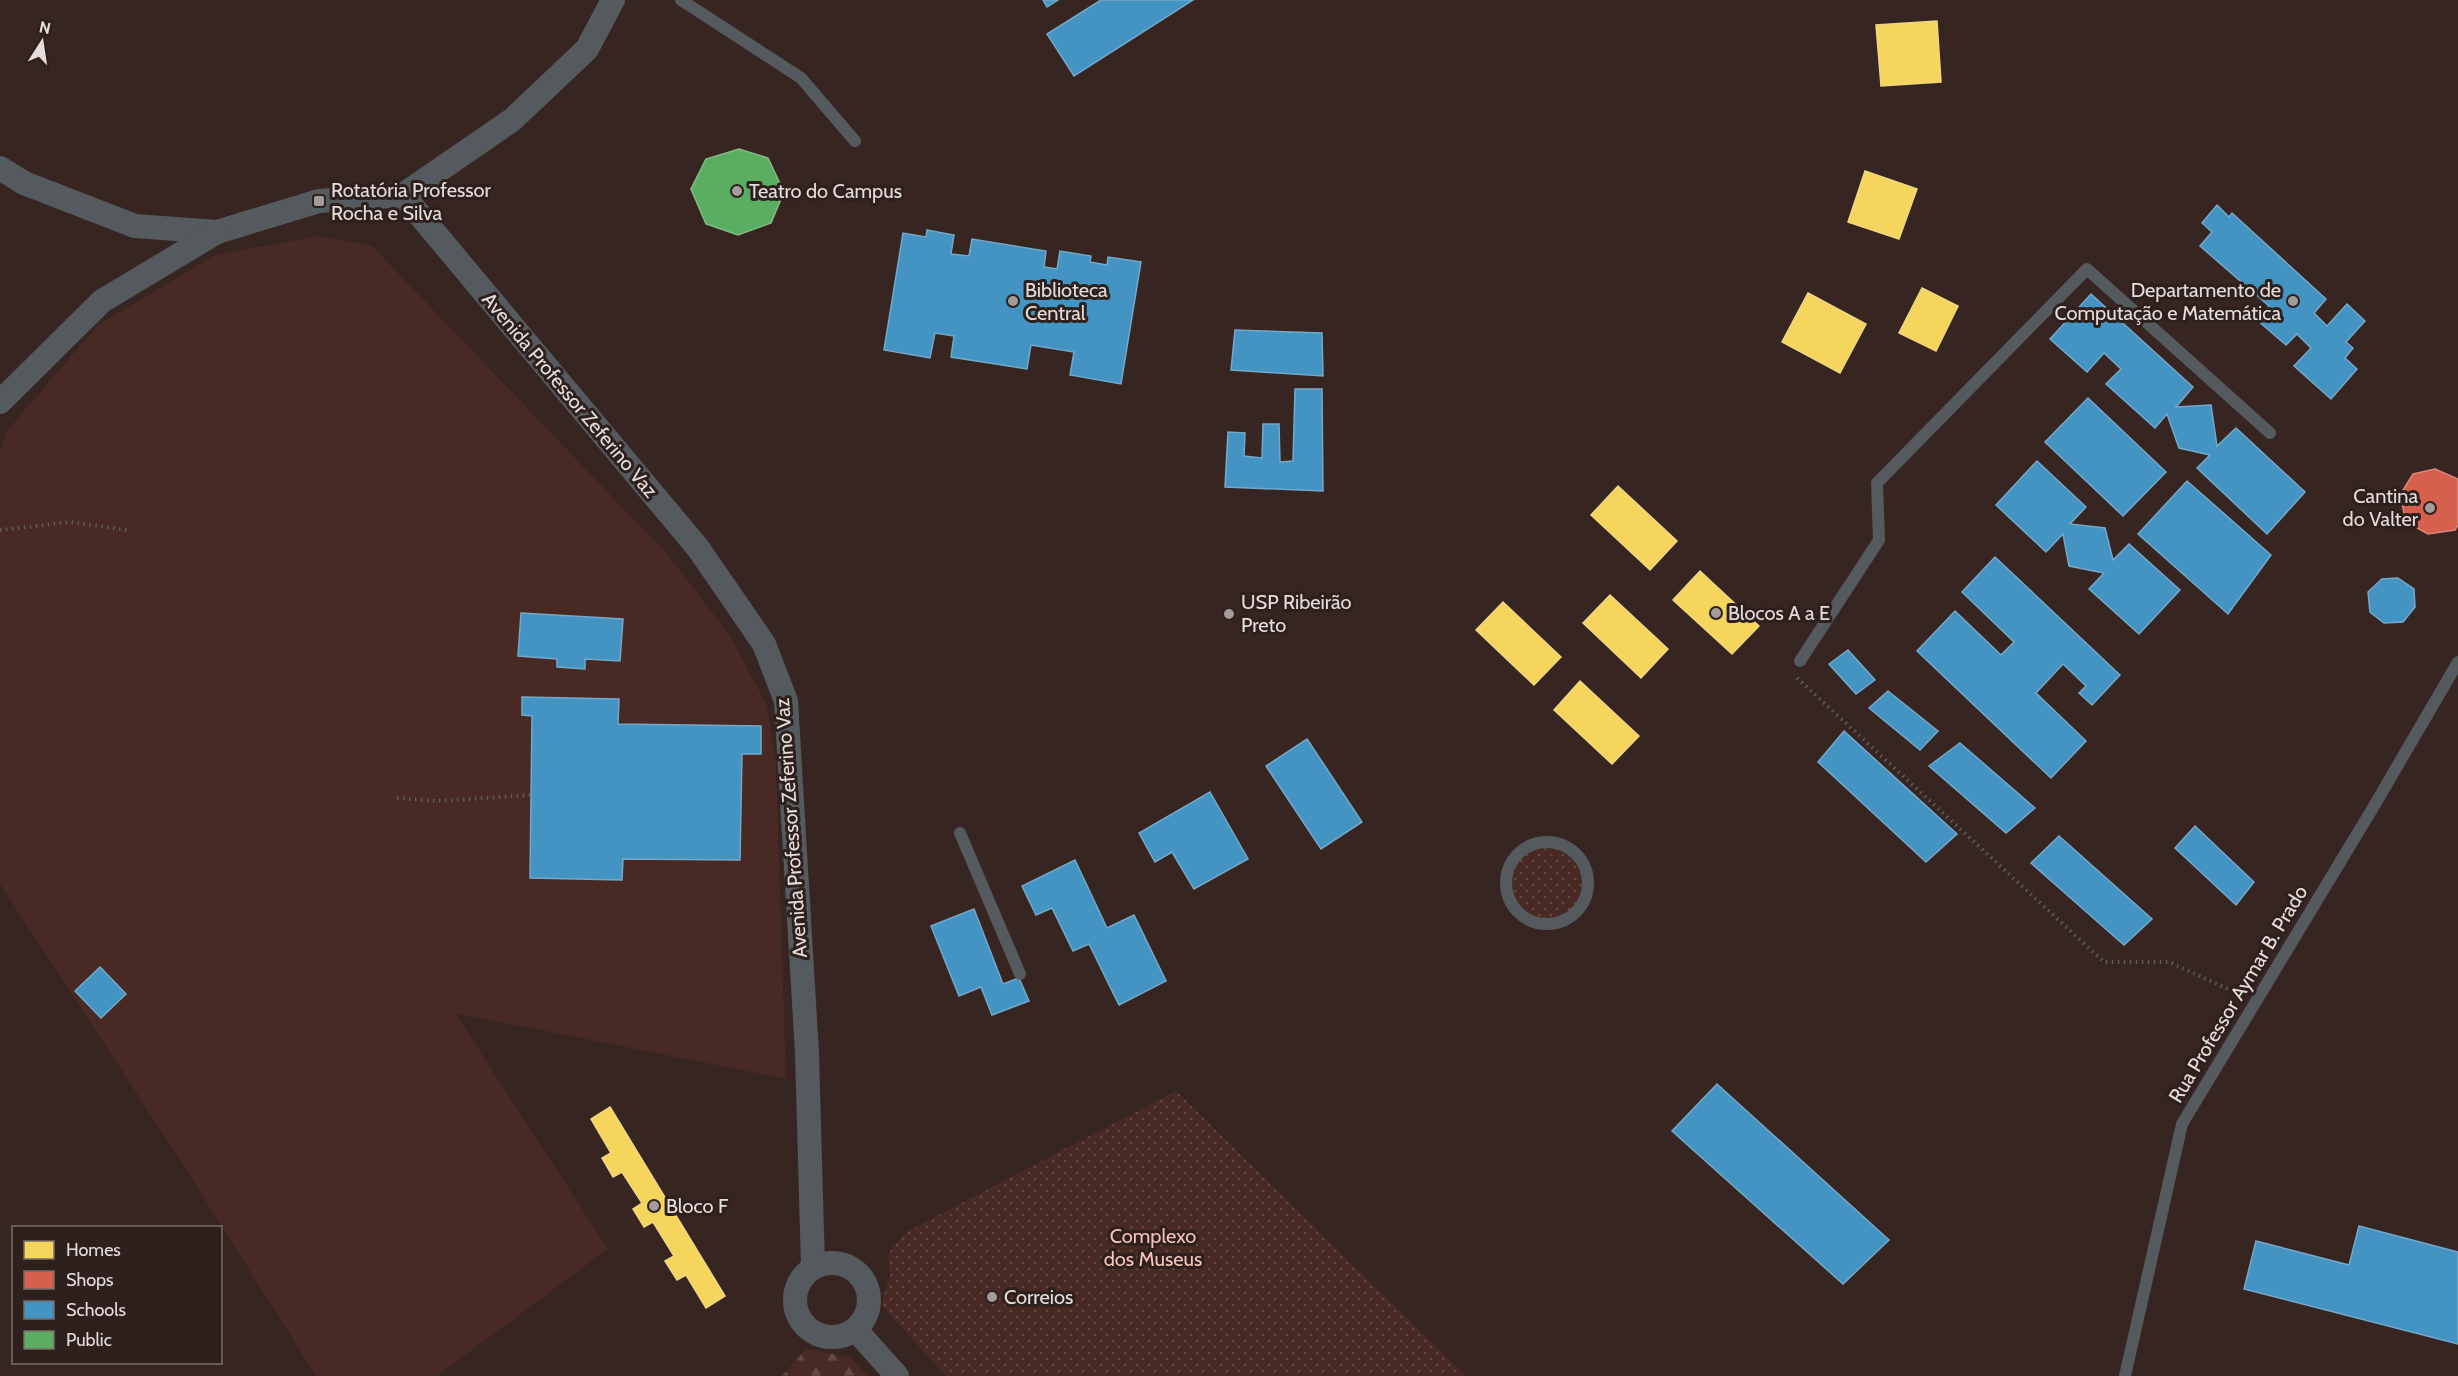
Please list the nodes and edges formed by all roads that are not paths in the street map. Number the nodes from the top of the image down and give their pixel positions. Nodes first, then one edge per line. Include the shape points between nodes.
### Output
1 (613, 0) edge
2 (681, 0) edge
3 (855, 141) dead end
4 (0, 168) edge
5 (404, 195) junction
6 (217, 232) junction
7 (0, 402) edge
8 (2270, 434) dead end
9 (1800, 661) dead end
10 (2458, 662) edge
11 (960, 833) dead end
12 (1576, 913) joint
13 (1020, 974) dead end
14 (813, 1268) junction
15 (855, 1329) junction
16 (897, 1376) edge
17 (2125, 1376) edge

1 - 5 street via 587,49 512,120
2 - 3 lane via 801,78
4 - 6 street via 24,183 135,226
5 - 6 street via 319,201
5 - 14 street, Avenida Professor Zeferino Vaz via 698,548 764,644 786,701 807,1053
6 - 7 street via 102,301
8 - 9 lane via 2087,268 1877,483 1879,540
10 - 17 lane, Rua Professor Aymar B. Prado via 2182,1124
11 - 13 lane
12 - 12 lane via 1587,891 1585,867 1578,856 1555,843 1520,851 1511,864 1506,888 1517,911 1527,919 1553,924
14 - 15 street via 838,1263 860,1275 869,1303
14 - 15 street via 798,1284 795,1307 799,1317 806,1327 830,1337
15 - 16 street

